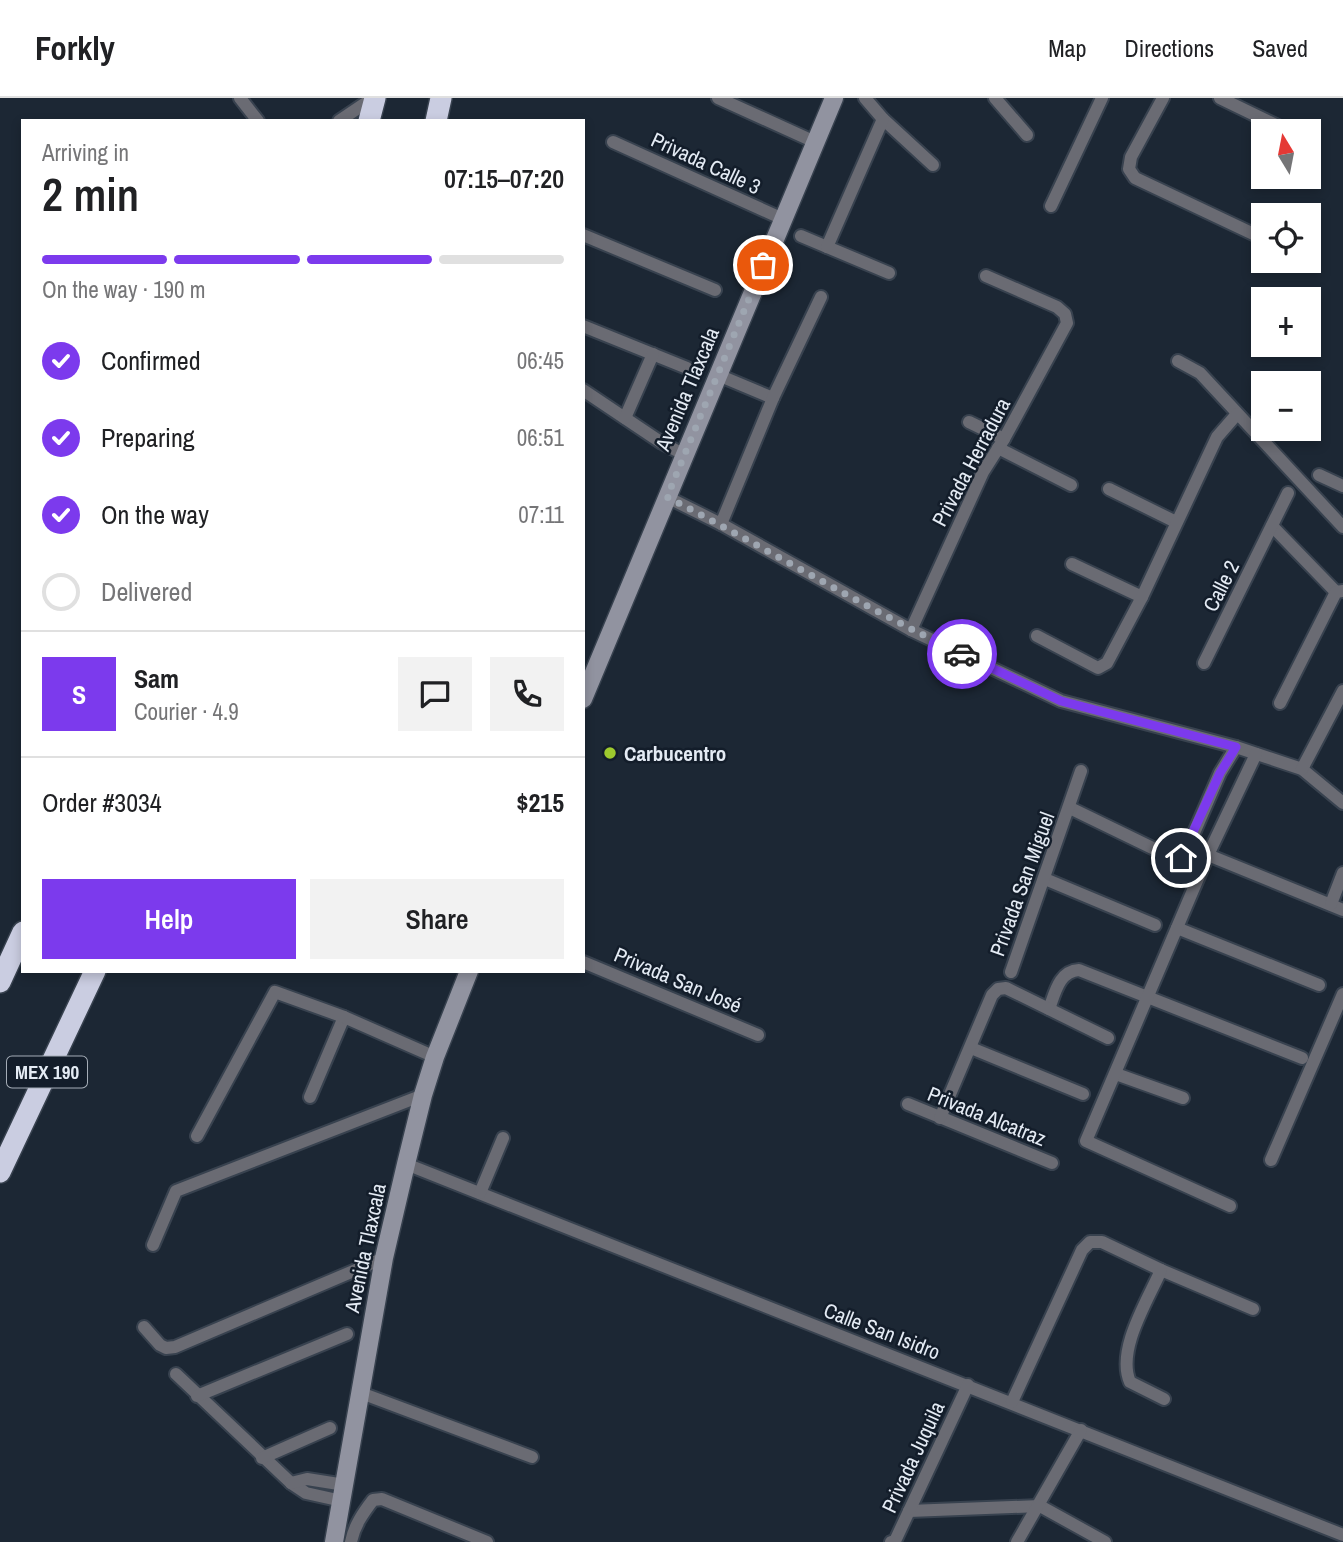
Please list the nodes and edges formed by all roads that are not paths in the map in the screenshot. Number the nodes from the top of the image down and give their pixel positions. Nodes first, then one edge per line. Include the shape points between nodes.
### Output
1 (240, 98) edge
2 (374, 98) edge
3 (441, 98) edge
4 (718, 98) edge
5 (834, 98) edge
6 (865, 98) edge
7 (1102, 98) edge
8 (1163, 98) edge
9 (1220, 98) edge
10 (1001, 101) edge
11 (256, 119) edge
12 (342, 119) edge
13 (369, 119) edge
14 (436, 119) edge
15 (883, 119) junction
16 (1263, 119) edge
17 (1027, 135) dead end
18 (613, 142) dead end
19 (815, 142) junction
20 (933, 165) dead end
21 (1051, 206) dead end
22 (783, 219) junction
23 (1251, 233) edge
24 (585, 236) edge
25 (801, 236) dead end
26 (827, 247) junction
27 (889, 273) dead end
28 (986, 276) dead end
29 (715, 290) dead end
30 (821, 297) dead end
31 (585, 327) edge
32 (653, 354) junction
33 (1178, 361) dead end
34 (687, 368) dead end
35 (726, 378) junction
36 (585, 391) edge
37 (773, 398) junction
38 (1237, 414) junction
39 (625, 418) junction
40 (969, 422) dead end
41 (1001, 444) junction
42 (685, 454) junction
43 (1319, 475) dead end
44 (1071, 485) dead end
45 (1343, 486) edge
46 (1109, 489) dead end
47 (1289, 494) dead end
48 (667, 497) junction
49 (1176, 522) junction
50 (721, 524) junction
51 (1272, 526) junction
52 (1343, 527) edge
53 (1072, 564) dead end
54 (1340, 592) edge
55 (1142, 597) junction
56 (911, 630) junction
57 (1037, 636) dead end
58 (1204, 663) dead end
59 (1343, 691) edge
60 (585, 694) edge
61 (1280, 703) dead end
62 (1236, 747) junction
63 (1256, 754) junction
64 (1302, 769) junction
65 (1082, 771) dead end
66 (1343, 803) edge
67 (1070, 808) junction
68 (1208, 855) junction
69 (1343, 873) edge
70 (1045, 879) junction
71 (1337, 907) edge
72 (1155, 925) dead end
73 (1177, 928) junction
74 (21, 936) edge
75 (585, 963) edge
76 (1011, 972) dead end
77 (94, 973) edge
78 (468, 973) edge
79 (0, 982) edge
80 (1319, 985) dead end
81 (1343, 994) edge
82 (1148, 998) junction
83 (1049, 1009) junction
84 (344, 1017) junction
85 (758, 1035) dead end
86 (1108, 1038) dead end
87 (971, 1048) junction
88 (428, 1054) junction
89 (1302, 1058) dead end
90 (1116, 1074) junction
91 (1083, 1094) dead end
92 (310, 1097) dead end
93 (417, 1097) junction
94 (1183, 1098) dead end
95 (908, 1104) dead end
96 (940, 1118) junction
97 (197, 1136) dead end
98 (503, 1138) dead end
99 (1271, 1160) dead end
100 (1052, 1163) dead end
101 (406, 1164) junction
102 (0, 1172) edge
103 (480, 1193) junction
104 (1230, 1206) dead end
105 (153, 1245) dead end
106 (377, 1261) junction
107 (1161, 1270) junction
108 (1253, 1309) dead end
109 (144, 1327) dead end
110 (347, 1334) dead end
111 (176, 1374) dead end
112 (968, 1385) junction
113 (361, 1393) junction
114 (197, 1396) junction
115 (1164, 1399) dead end
116 (1012, 1402) junction
117 (330, 1428) dead end
118 (1081, 1430) junction
119 (532, 1457) dead end
120 (262, 1458) junction
121 (1040, 1506) junction
122 (909, 1511) junction
123 (345, 1523) edge
124 (1343, 1535) edge
125 (487, 1542) edge
126 (891, 1542) edge
127 (1017, 1542) edge
128 (1105, 1542) edge

1 - 11 street
2 - 12 street
2 - 13 highway
3 - 14 highway
4 - 19 street
5 - 19 street, Avenida Tlaxcala
6 - 15 street
7 - 21 street
8 - 23 street via 1129,169 1135,178
9 - 16 street
10 - 17 street
15 - 20 street
15 - 26 street
18 - 22 street, Privada Calle 3
19 - 22 street, Avenida Tlaxcala
22 - 35 street, Avenida Tlaxcala
24 - 29 street
25 - 26 street
26 - 27 street
28 - 41 street, Privada Herradura via 1057,307 1067,323
30 - 37 street
31 - 32 street
32 - 34 street
32 - 39 street
33 - 38 street via 1200,373
35 - 37 street
35 - 42 street, Avenida Tlaxcala
36 - 39 street
37 - 50 street
38 - 49 street via 1217,437
38 - 52 street
39 - 42 street
40 - 41 street
41 - 44 street
41 - 56 street, Privada Herradura via 983,472
42 - 48 street, Avenida Tlaxcala
43 - 45 street
46 - 49 street
47 - 51 street, Calle 2
48 - 50 street
48 - 60 street, Avenida Tlaxcala
49 - 55 street
50 - 56 street
51 - 54 street
51 - 58 street, Calle 2
53 - 55 street
54 - 61 street
55 - 57 street via 1107,663 1098,668
56 - 62 street via 1061,701
59 - 64 street
62 - 63 street
62 - 67 street, Privada San Miguel via 1181,858
63 - 64 street
63 - 68 street
64 - 66 street
65 - 67 street, Privada San Miguel
67 - 70 street, Privada San Miguel
68 - 71 street
68 - 73 street
69 - 71 street
70 - 72 street
70 - 76 street, Privada San Miguel
73 - 80 street
73 - 82 street
74 - 79 highway
75 - 85 street, Privada San José
77 - 102 highway, MEX 190
78 - 88 street, Avenida Tlaxcala
81 - 99 street
82 - 83 street via 1079,970 1070,971 1062,977
82 - 89 street
82 - 90 street
83 - 86 street
83 - 87 street, Privada San Miguel via 1006,988 998,989
84 - 88 street
84 - 92 street
84 - 97 street via 275,992
87 - 91 street
87 - 96 street, Privada San Miguel
88 - 93 street, Avenida Tlaxcala
90 - 94 street
90 - 104 street via 1086,1141
93 - 101 street, Avenida Tlaxcala
93 - 105 street via 176,1191
95 - 96 street, Privada Alcatraz
96 - 100 street, Privada Alcatraz
98 - 103 street
101 - 103 street, Calle San Isidro
101 - 106 street, Avenida Tlaxcala
103 - 112 street, Calle San Isidro
106 - 109 street via 175,1347 160,1345
106 - 113 street, Avenida Tlaxcala
107 - 108 street
107 - 115 street via 1130,1340 1125,1371 1130,1382
107 - 116 street via 1102,1242 1090,1242 1082,1250
110 - 114 street
111 - 114 street
112 - 116 street, Calle San Isidro
112 - 122 street, Privada Juquila
113 - 119 street
113 - 123 street, Avenida Tlaxcala
114 - 120 street
116 - 118 street, Calle San Isidro
117 - 120 street
118 - 121 street
118 - 124 street, Calle San Isidro
120 - 123 street
121 - 122 street
121 - 127 street
121 - 128 street
122 - 126 street, Privada Juquila
123 - 125 street via 373,1500 382,1499

